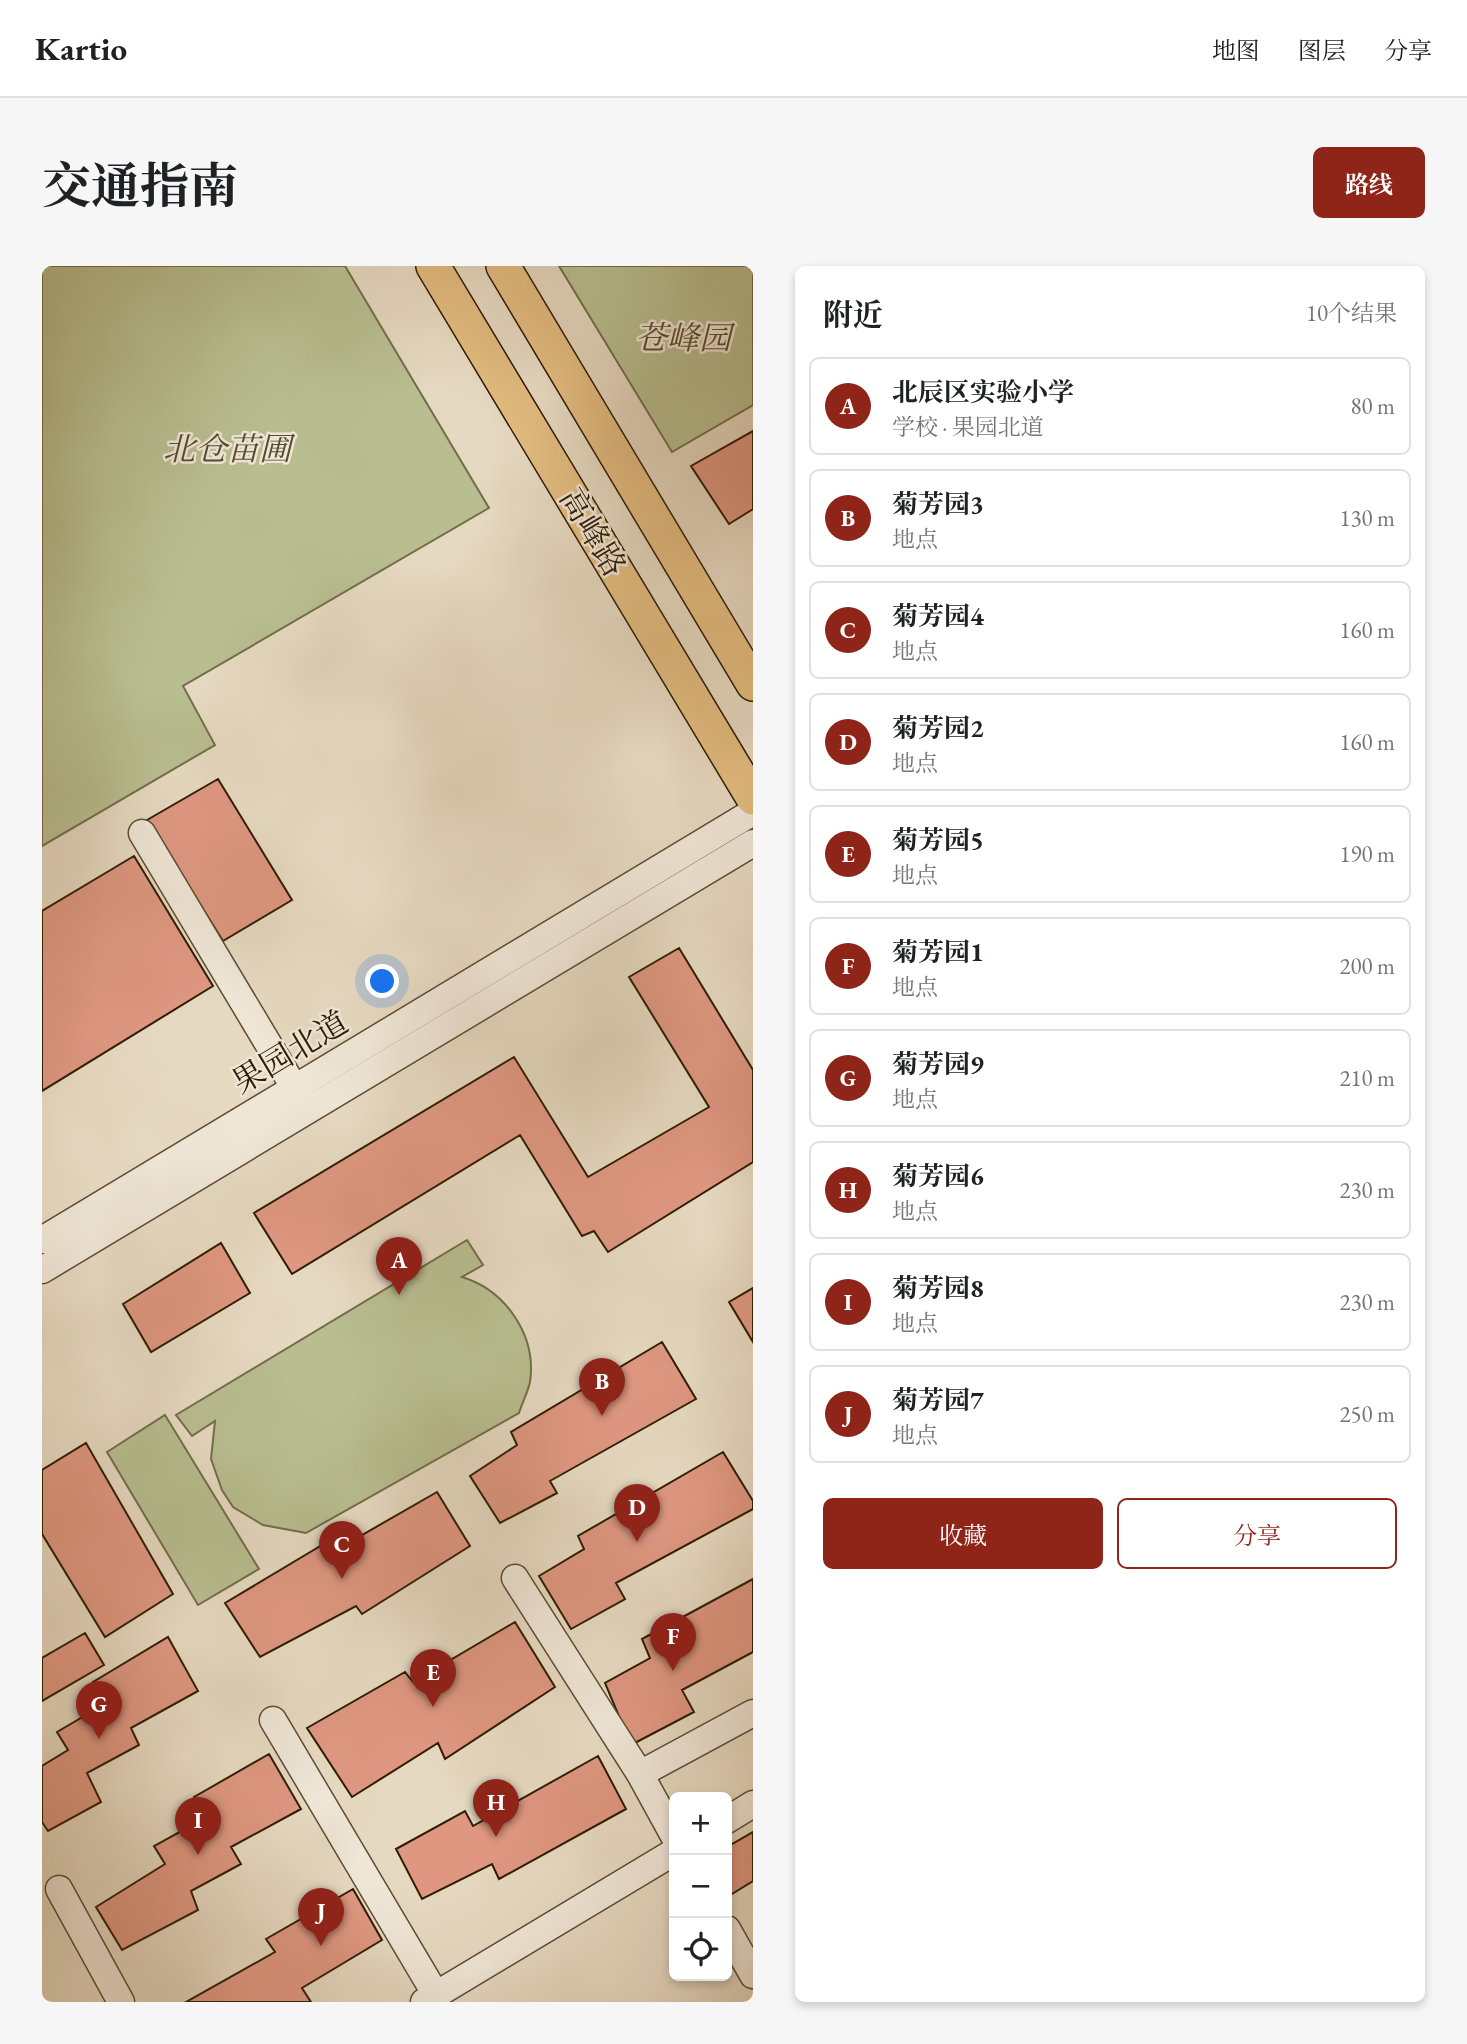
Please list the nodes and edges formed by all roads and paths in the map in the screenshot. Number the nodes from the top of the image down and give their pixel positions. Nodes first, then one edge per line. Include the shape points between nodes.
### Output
1 (433, 266) edge
2 (503, 266) edge
3 (753, 684) edge
4 (753, 799) edge
5 (753, 812) edge
6 (142, 833) dead end
7 (753, 843) edge
8 (301, 1099) junction
9 (42, 1240) edge
10 (42, 1270) edge
11 (515, 1578) dead end
12 (753, 1713) edge
13 (274, 1720) dead end
14 (640, 1774) junction
15 (753, 1804) edge
16 (732, 1817) edge
17 (669, 1827) edge
18 (669, 1855) edge
19 (59, 1889) dead end
20 (732, 1937) edge
21 (753, 1975) edge
22 (430, 1998) edge
23 (121, 2002) edge

1 - 4 main road, 高峰路
2 - 3 main road, 高峰路
5 - 8 street, 果园北道
6 - 8 street
7 - 8 street, 果园北道
8 - 9 street, 果园北道
8 - 10 street, 果园北道
11 - 14 street
12 - 14 street
13 - 22 street
14 - 17 street
15 - 16 street
18 - 22 street
19 - 23 street
20 - 21 street

